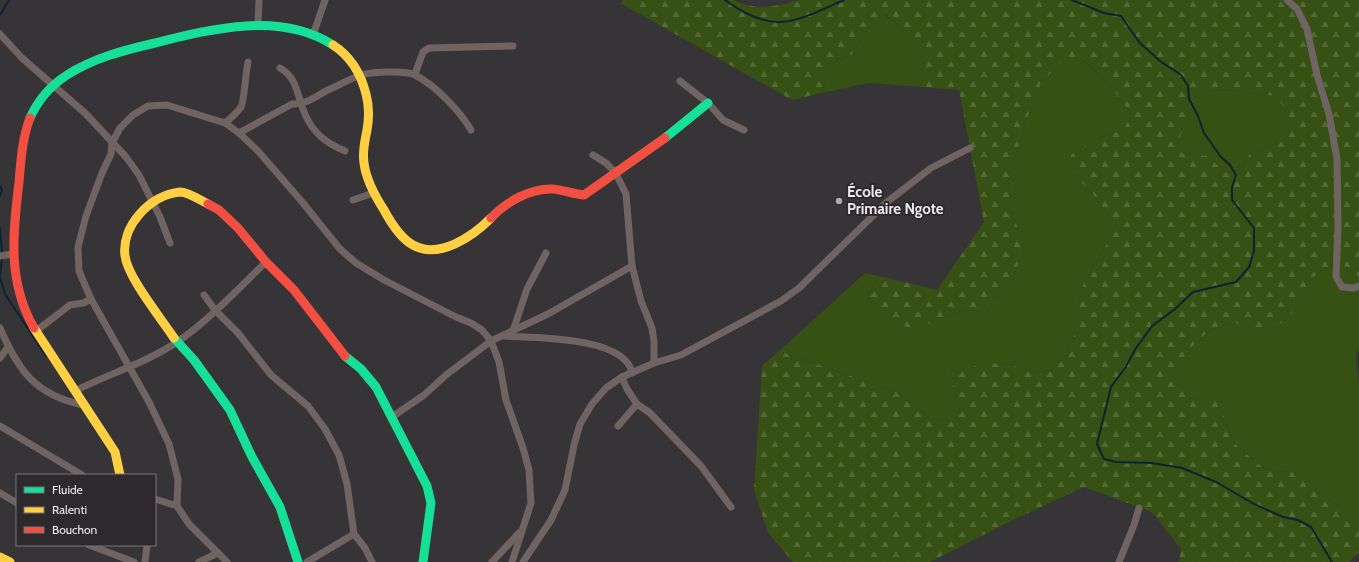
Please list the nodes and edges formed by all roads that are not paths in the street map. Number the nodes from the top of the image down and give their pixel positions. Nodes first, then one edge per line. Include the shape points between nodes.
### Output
1 (259, 0) edge
2 (325, 0) edge
3 (1288, 0) edge
4 (258, 26) junction
5 (0, 34) edge
6 (313, 35) junction
7 (513, 46) dead end
8 (248, 62) dead end
9 (280, 68) dead end
10 (415, 74) junction
11 (361, 75) junction
12 (680, 80) dead end
13 (53, 86) junction
14 (708, 102) junction
15 (302, 105) junction
16 (226, 123) junction
17 (471, 130) dead end
18 (744, 130) dead end
19 (239, 133) junction
20 (112, 142) junction
21 (970, 148) dead end
22 (345, 151) dead end
23 (593, 155) dead end
24 (615, 172) junction
25 (373, 193) junction
26 (354, 200) dead end
27 (152, 203) junction
28 (170, 243) dead end
29 (546, 253) dead end
30 (12, 254) junction
31 (0, 256) edge
32 (266, 262) junction
33 (632, 266) junction
34 (1359, 286) edge
35 (204, 295) dead end
36 (91, 299) junction
37 (215, 310) junction
38 (0, 328) edge
39 (513, 331) junction
40 (36, 332) junction
41 (503, 336) junction
42 (491, 341) junction
43 (177, 342) junction
44 (8, 347) junction
45 (0, 358) edge
46 (654, 363) junction
47 (128, 368) junction
48 (632, 373) junction
49 (622, 377) junction
50 (75, 391) junction
51 (637, 404) junction
52 (83, 405) junction
53 (392, 417) junction
54 (0, 426) edge
55 (618, 426) dead end
56 (80, 474) edge
57 (120, 474) edge
58 (0, 493) edge
59 (156, 499) edge
60 (16, 502) edge
61 (177, 506) junction
62 (731, 507) dead end
63 (1139, 508) dead end
64 (524, 526) junction
65 (354, 534) junction
66 (92, 546) edge
67 (147, 546) edge
68 (218, 553) junction
69 (0, 557) edge
70 (10, 562) edge
71 (134, 562) edge
72 (145, 562) edge
73 (199, 562) edge
74 (227, 562) edge
75 (298, 562) edge
76 (307, 562) edge
77 (372, 562) edge
78 (423, 562) edge
79 (492, 562) edge
80 (512, 562) edge
81 (523, 562) edge
82 (1119, 562) edge

1 - 4 street
2 - 6 street
3 - 34 street via 1297,9 1307,29 1329,114 1337,159 1336,277 1342,287
4 - 6 street via 276,26
4 - 13 street via 245,25 202,32 130,49 104,57 73,72
5 - 13 street
6 - 11 street via 331,41 344,51
7 - 10 street via 429,48 423,52
8 - 16 street via 243,90 245,98 242,106
9 - 15 street via 288,72 294,81
10 - 11 street
10 - 17 street via 454,107
11 - 15 street via 327,90
11 - 25 street via 368,103 368,126 362,154
12 - 14 street
13 - 20 street via 86,114
13 - 30 street via 42,96 32,112 25,136 13,220
14 - 18 street via 723,120
14 - 24 street via 675,131
15 - 19 street via 292,104
15 - 22 street via 318,136
16 - 19 street
16 - 20 street via 167,105 148,106 133,115 120,128
19 - 42 street via 258,151 340,249 384,280 449,314 472,323
20 - 27 street via 139,175
20 - 36 street via 111,154 91,202 78,247 79,271
21 - 46 street via 931,168 887,202 799,288 781,301 681,355
23 - 24 street
24 - 25 street via 584,195 556,188 533,192 504,207 479,229 452,246 433,250 415,247 398,232
24 - 33 street via 626,194
25 - 26 street
27 - 28 street
27 - 32 street via 180,192 192,196 219,210
27 - 43 street via 133,221 125,242 125,257 132,275
29 - 39 street via 527,289
30 - 31 street
30 - 40 street via 19,295
32 - 37 street
32 - 53 street via 294,290 347,358 361,369 376,387
33 - 39 street
33 - 46 street via 641,301 652,328
35 - 37 street
36 - 40 street via 70,305
36 - 47 street
37 - 43 street
37 - 65 street via 238,333 271,375 308,406 325,429 339,455
38 - 44 street
39 - 41 street
40 - 50 street
41 - 42 street
41 - 48 street via 570,340 592,344 622,357
42 - 53 street via 424,395
42 - 64 street via 499,362 506,400 529,470 531,503
43 - 47 street
43 - 75 street via 198,365 230,410 280,507
44 - 45 street
44 - 52 street via 26,376 37,386 68,402
46 - 48 street
47 - 50 street
47 - 61 street via 149,402 169,444 178,479
48 - 49 street
49 - 51 street
49 - 81 street via 606,388 580,424 565,490 551,520
50 - 52 street
51 - 55 street
51 - 62 street via 650,413 701,466
52 - 57 street via 115,452
53 - 78 street via 427,486 431,503
54 - 56 street
58 - 60 street
59 - 61 street
61 - 68 street via 202,540
63 - 82 street
64 - 79 street
64 - 80 street
65 - 76 street
65 - 77 street
66 - 71 street
67 - 72 street
68 - 73 street
68 - 74 street
69 - 70 street

